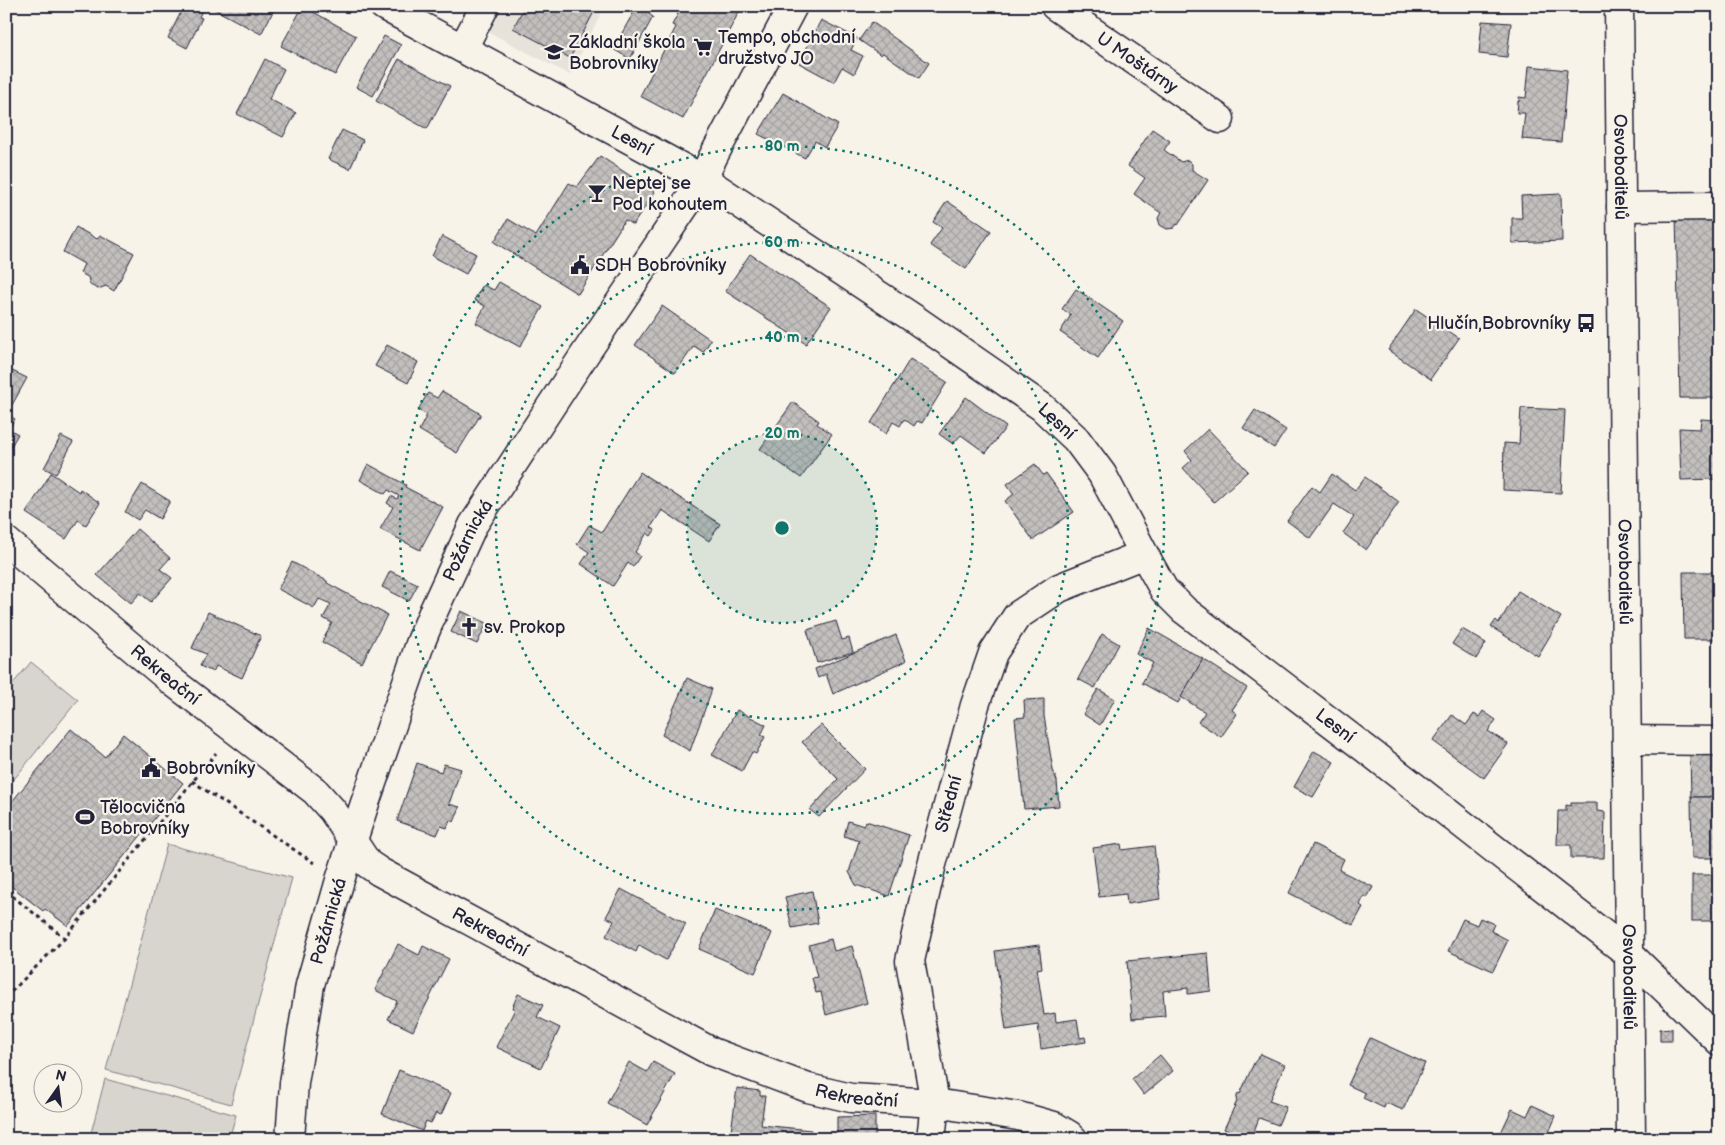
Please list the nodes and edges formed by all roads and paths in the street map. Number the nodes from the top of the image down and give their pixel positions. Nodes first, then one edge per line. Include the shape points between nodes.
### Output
1 (384, 6) edge
2 (485, 6) edge
3 (793, 6) edge
4 (1054, 6) edge
5 (1619, 6) edge
6 (463, 48) junction
7 (1220, 119) dead end
8 (703, 178) junction
9 (1719, 206) edge
10 (1621, 208) junction
11 (6, 541) edge
12 (1144, 554) junction
13 (235, 730) junction
14 (1627, 740) junction
15 (1719, 741) edge
16 (192, 781) junction
17 (353, 840) junction
18 (340, 880) junction
19 (6, 891) edge
20 (65, 938) junction
21 (1629, 954) junction
22 (6, 997) edge
23 (1719, 1041) edge
24 (935, 1103) junction
25 (290, 1139) edge
26 (931, 1139) edge
27 (1072, 1139) edge
28 (1631, 1139) edge

1 - 6 street, Lesní
2 - 6 street
3 - 8 street, Požárnická
4 - 7 street, U Moštárny
5 - 10 street, Osvoboditelů
6 - 8 street, Lesní
8 - 12 street, Lesní via 1042,407 1076,439 1102,474
8 - 17 street, Požárnická via 473,525 420,644
9 - 10 street
10 - 14 street, Osvoboditelů
11 - 13 street, Rekreační
12 - 21 street, Lesní via 1164,590 1184,610
12 - 24 street, Střední via 1058,588 1016,616 993,654 975,705 931,868 910,961
13 - 16 path
13 - 17 street, Rekreační via 314,792 333,811
14 - 15 street
14 - 21 street, Osvoboditelů
16 - 18 path
16 - 20 path
17 - 18 street, Požárnická
17 - 24 street, Rekreační via 368,864 380,872 712,1052 808,1088 851,1098
18 - 25 street, Požárnická via 310,985 294,1082
19 - 20 path
20 - 22 path
21 - 23 street, Lesní
21 - 28 street, Osvoboditelů
24 - 26 street, Střední
24 - 27 street, Rekreační via 1018,1116 1061,1130

